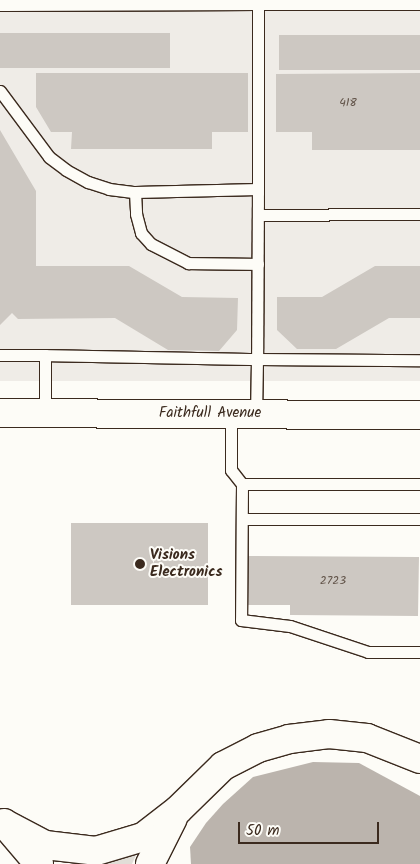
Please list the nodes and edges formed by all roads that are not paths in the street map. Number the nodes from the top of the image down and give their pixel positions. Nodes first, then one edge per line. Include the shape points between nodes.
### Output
1 (179, 2) edge
2 (258, 4) junction
3 (420, 4) edge
4 (0, 5) edge
5 (0, 91) edge
6 (258, 189) junction
7 (135, 192) junction
8 (420, 214) edge
9 (258, 215) junction
10 (258, 264) junction
11 (0, 355) edge
12 (45, 355) junction
13 (257, 359) junction
14 (420, 360) edge
15 (0, 413) edge
16 (45, 413) junction
17 (243, 415) junction
18 (420, 415) edge
19 (242, 484) junction
20 (420, 484) edge
21 (420, 519) edge
22 (243, 520) junction
23 (420, 652) edge
24 (420, 759) edge
25 (178, 810) junction
26 (2, 821) edge
27 (39, 864) edge
28 (150, 864) edge

1 - 2 lane
1 - 4 lane
2 - 3 lane
2 - 6 lane
5 - 7 lane via 49,157 66,170 109,189
6 - 7 lane
6 - 9 lane
7 - 10 lane via 140,233 151,244 188,263
8 - 9 lane
9 - 10 lane
10 - 13 lane
11 - 12 lane
12 - 13 lane
12 - 16 lane
13 - 14 lane
13 - 17 lane
15 - 16 main road, Faithfull Avenue
16 - 17 main road, Faithfull Avenue
17 - 18 main road, Faithfull Avenue
17 - 19 lane via 230,470
19 - 20 lane
19 - 22 lane
21 - 22 lane
22 - 23 lane via 241,620 290,626 368,652
24 - 25 main road via 367,738 329,734 289,739 258,748 223,766
25 - 26 main road via 143,837 96,851 45,845
25 - 28 main road
26 - 27 main road

